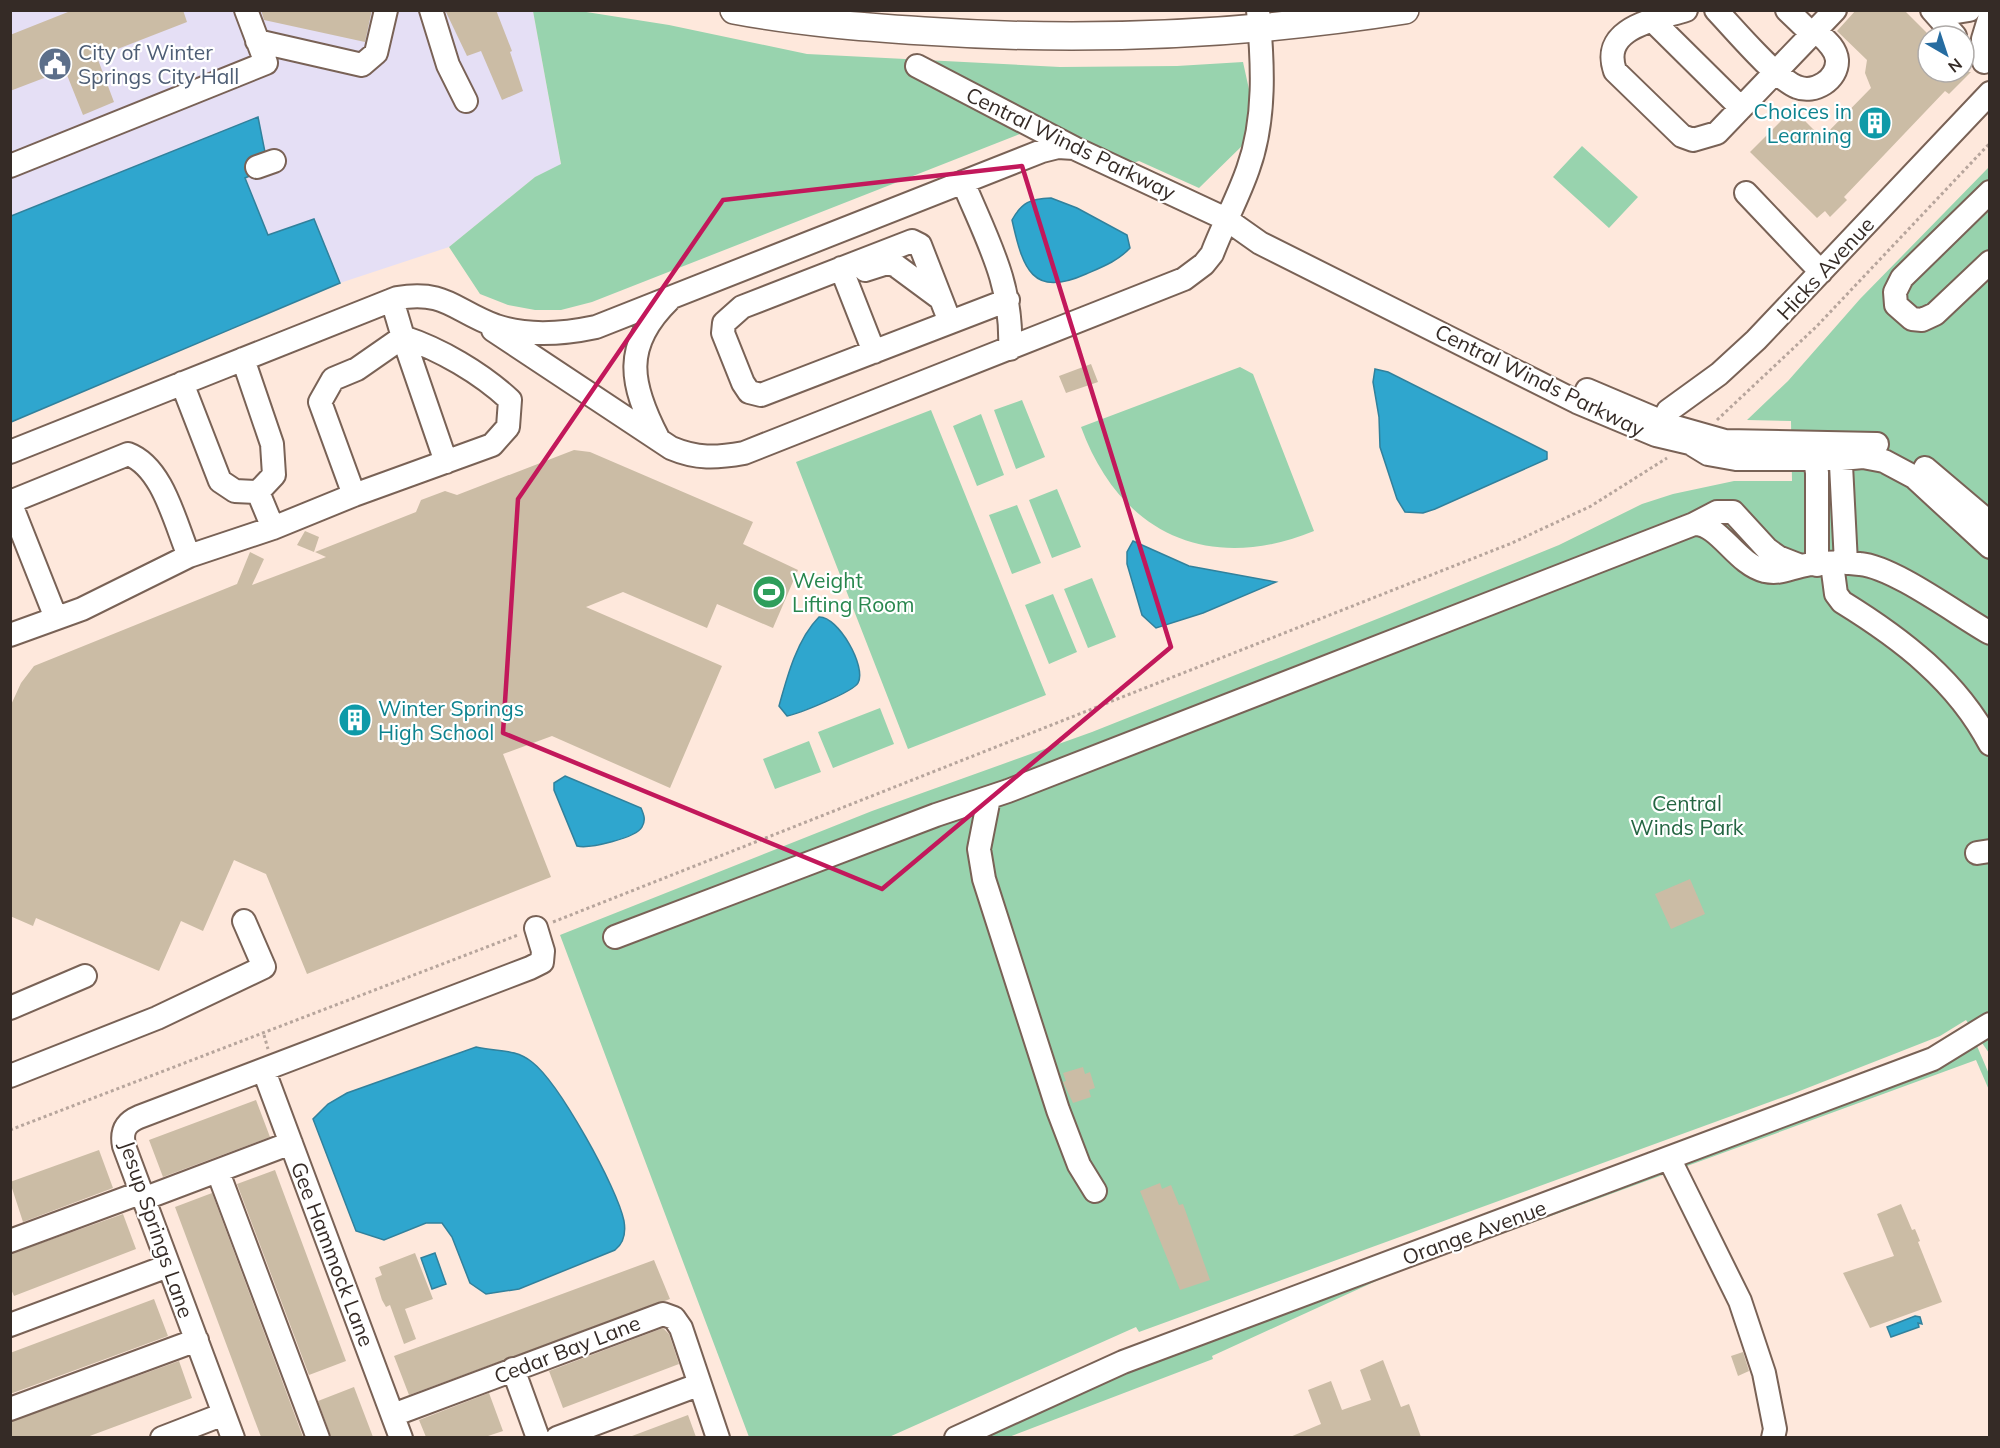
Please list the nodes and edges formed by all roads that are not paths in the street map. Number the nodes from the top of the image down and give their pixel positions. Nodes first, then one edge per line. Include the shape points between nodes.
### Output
1 (246, 10) edge
2 (386, 10) edge
3 (432, 10) edge
4 (734, 10) edge
5 (1405, 10) edge
6 (1686, 10) edge
7 (1716, 10) edge
8 (1787, 10) edge
9 (1835, 10) edge
10 (1969, 10) edge
11 (1935, 13) edge
12 (1989, 16) edge
13 (1259, 20) edge
14 (1653, 21) junction
15 (1813, 32) junction
16 (258, 41) junction
17 (1987, 64) edge
18 (916, 66) dead end
19 (1776, 71) junction
20 (1989, 93) edge
21 (466, 101) dead end
22 (1741, 108) junction
23 (1076, 148) junction
24 (10, 166) edge
25 (963, 182) junction
26 (1989, 192) edge
27 (1746, 194) dead end
28 (1226, 219) junction
29 (1989, 262) edge
30 (846, 266) junction
31 (1821, 272) junction
32 (672, 297) junction
33 (941, 299) junction
34 (392, 300) junction
35 (1008, 300) junction
36 (474, 317) junction
37 (950, 322) junction
38 (403, 337) junction
39 (1010, 349) junction
40 (874, 352) junction
41 (243, 359) junction
42 (182, 383) junction
43 (1660, 428) junction
44 (659, 440) junction
45 (1814, 451) junction
46 (1841, 451) junction
47 (10, 452) edge
48 (446, 462) junction
49 (258, 492) junction
50 (354, 495) junction
51 (10, 502) edge
52 (1989, 523) edge
53 (273, 528) junction
54 (1989, 547) edge
55 (189, 556) junction
56 (1824, 565) junction
57 (56, 618) junction
58 (1986, 634) edge
59 (10, 635) edge
60 (1989, 744) edge
61 (988, 798) junction
62 (244, 921) dead end
63 (536, 928) road end
64 (615, 937) dead end
65 (85, 976) dead end
66 (10, 1008) edge
67 (1989, 1024) edge
68 (264, 1071) junction
69 (10, 1076) edge
70 (291, 1143) junction
71 (1670, 1160) junction
72 (218, 1172) junction
73 (1095, 1191) dead end
74 (141, 1196) junction
75 (10, 1241) edge
76 (168, 1266) junction
77 (10, 1325) edge
78 (197, 1340) junction
79 (513, 1369) junction
80 (698, 1385) junction
81 (10, 1409) edge
82 (224, 1414) junction
83 (393, 1415) junction
84 (162, 1437) edge
85 (233, 1437) edge
86 (318, 1437) edge
87 (401, 1437) edge
88 (538, 1437) edge
89 (557, 1437) edge
90 (718, 1437) edge
91 (956, 1437) edge
92 (1773, 1437) edge

1 - 16 street
2 - 16 street via 376,53 362,65
3 - 21 street via 448,65
4 - 13 main road via 821,22 968,34 1116,36
5 - 13 main road
6 - 14 street
7 - 19 street
8 - 15 street
9 - 15 street
10 - 11 street
12 - 17 street via 1983,39
13 - 28 street via 1262,96 1258,128 1248,170
14 - 22 street
14 - 22 street via 1631,27 1615,44 1611,61 1615,71 1682,136 1693,140 1717,133
15 - 19 street
15 - 19 street via 1834,51 1837,61 1823,85 1809,90 1794,86
16 - 24 street via 266,63
18 - 23 street, Central Winds Parkway
19 - 22 street
20 - 31 street, Hicks Avenue
23 - 25 street via 1042,151
23 - 28 street, Central Winds Parkway
25 - 32 street
25 - 35 street via 1005,282
26 - 29 street via 1902,278 1895,292 1896,305 1912,319 1928,318
27 - 31 street
28 - 39 street via 1208,259 1184,279
28 - 43 street, Central Winds Parkway via 1260,243 1577,402
30 - 33 street via 861,271 887,263 895,265
30 - 33 street via 912,241 920,245
30 - 40 street
30 - 40 street via 742,307 724,323 723,333 743,383 749,392 761,395
31 - 43 street, Hicks Avenue via 1735,361 1668,411
32 - 36 street via 596,327 563,334 523,332
32 - 44 street via 641,336 635,359 637,385
33 - 37 street
34 - 36 street via 420,294 440,298
34 - 38 street
34 - 41 street
35 - 37 street
35 - 39 street via 1012,320
36 - 44 street
37 - 40 street
38 - 48 street
38 - 48 street via 425,345 497,388 510,400 508,427 492,445
38 - 50 street via 357,369 333,379 320,402
39 - 44 street via 744,453 714,458 690,456
41 - 42 street
41 - 49 street via 272,444 274,475
42 - 47 street
42 - 49 street via 220,481 235,491
43 - 45 street, Central Winds Parkway via 1708,454 1736,459
45 - 46 street, Central Winds Parkway
45 - 56 street
46 - 52 street, Central Winds Parkway via 1874,444 1913,459
46 - 54 street, Central Winds Parkway via 1878,459 1907,473
46 - 56 street
48 - 50 street
49 - 53 street
50 - 53 street
51 - 55 street via 128,454 140,459 154,473
51 - 57 street
53 - 55 street
55 - 57 street
56 - 58 street via 1862,564 1886,572
56 - 60 street via 1842,602 1928,663 1960,699
56 - 61 street via 1786,572 1764,570 1736,554 1707,526 1694,524
57 - 59 street
61 - 64 street
61 - 73 street via 979,849 984,879 1058,1110 1079,1165
62 - 69 street via 264,967 157,1018
63 - 68 street via 544,956 537,965
65 - 66 street
67 - 71 street, Orange Avenue via 1933,1059
68 - 70 street, Gee Hammock Lane
68 - 74 street, Jesup Springs Lane via 129,1123 122,1134 123,1146
70 - 72 street
70 - 83 street, Gee Hammock Lane
71 - 91 street, Orange Avenue via 1247,1307
71 - 92 street via 1740,1301 1764,1373 1775,1429
72 - 74 street
72 - 86 street
74 - 75 street
74 - 76 street, Jesup Springs Lane
76 - 77 street
76 - 78 street, Jesup Springs Lane
78 - 81 street
78 - 82 street, Jesup Springs Lane
79 - 80 street, Cedar Bay Lane via 663,1314 679,1324
79 - 83 street, Cedar Bay Lane
79 - 88 street
80 - 89 street
80 - 90 street
82 - 84 street
82 - 85 street, Jesup Springs Lane
83 - 87 street, Gee Hammock Lane

